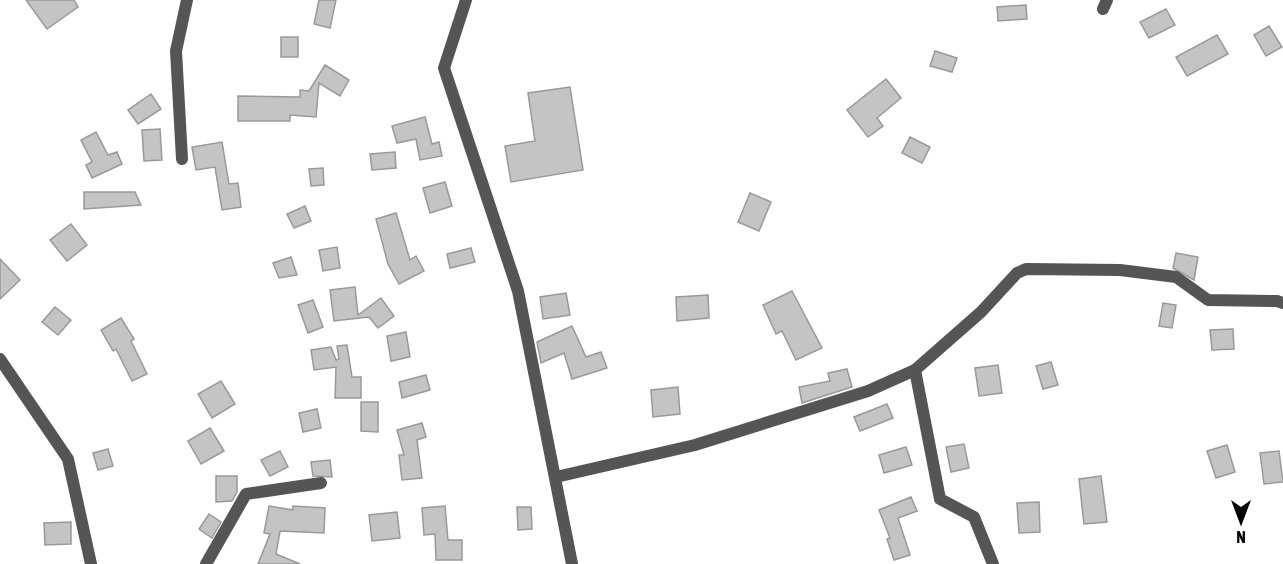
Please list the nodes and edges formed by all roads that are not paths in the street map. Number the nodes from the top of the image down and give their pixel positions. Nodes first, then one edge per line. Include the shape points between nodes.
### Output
1 (187, 0) edge
2 (466, 0) edge
3 (182, 159) dead end
4 (1283, 303) edge
5 (0, 358) edge
6 (915, 369) junction
7 (556, 477) junction
8 (321, 483) dead end
9 (91, 564) edge
10 (206, 564) edge
11 (572, 564) edge
12 (993, 564) edge

1 - 3 street via 176,51
2 - 7 street via 444,68 518,291
4 - 6 street via 1208,300 1176,277 1120,270 1026,269 1017,273 981,312
5 - 9 street via 68,459
6 - 7 street via 867,391 695,446
6 - 12 street via 940,499 974,517
7 - 11 street
8 - 10 street via 246,494

